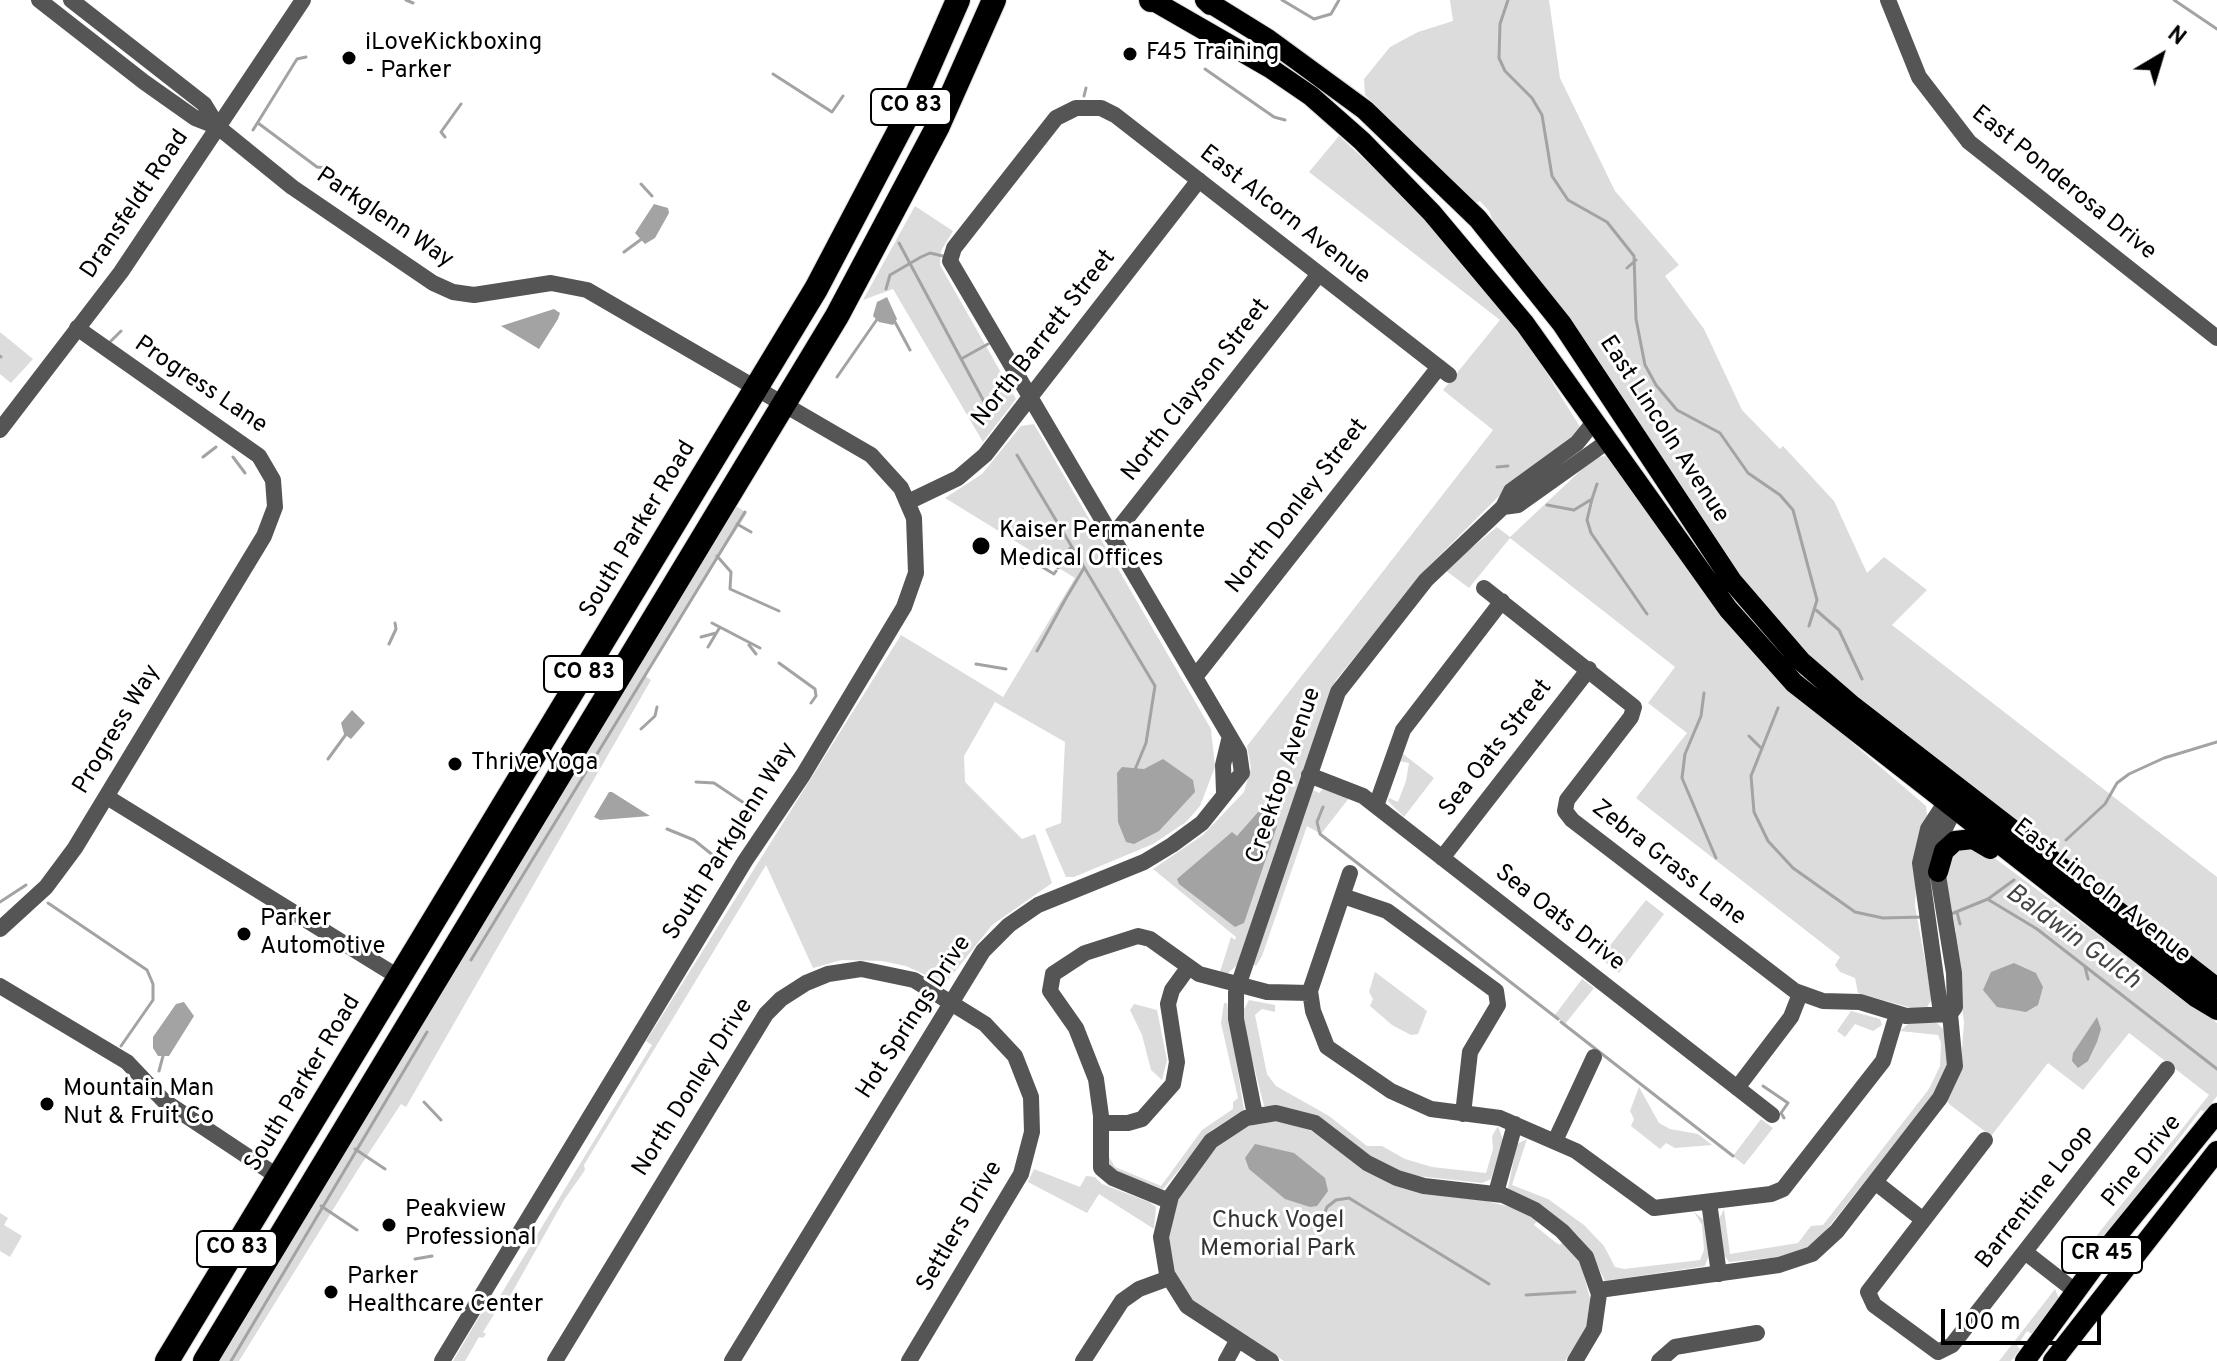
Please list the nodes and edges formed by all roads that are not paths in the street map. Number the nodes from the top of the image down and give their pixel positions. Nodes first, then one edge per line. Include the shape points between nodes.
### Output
1 (39, 0) edge
2 (71, 0) edge
3 (303, 0) edge
4 (958, 0) edge
5 (994, 0) edge
6 (1006, 0) edge
7 (1152, 0) edge
8 (1888, 0) edge
9 (1208, 1) edge
10 (938, 126) junction
11 (218, 127) junction
12 (1199, 180) junction
13 (1319, 274) junction
14 (77, 328) junction
15 (2217, 338) edge
16 (1444, 371) joint
17 (757, 388) junction
18 (1032, 398) junction
19 (786, 403) junction
20 (1594, 422) junction
21 (0, 430) edge
22 (1608, 441) junction
23 (908, 502) junction
24 (1503, 507) junction
25 (1112, 537) junction
26 (260, 543) joint
27 (1484, 588) dead end
28 (1502, 601) junction
29 (1589, 669) junction
30 (1195, 677) junction
31 (1309, 775) junction
32 (1962, 791) junction
33 (107, 797) junction
34 (1376, 806) junction
35 (1950, 807) junction
36 (1442, 858) junction
37 (1938, 872) junction
38 (1350, 873) dead end
39 (2044, 880) junction
40 (1343, 896) junction
41 (0, 929) edge
42 (1188, 968) junction
43 (400, 978) junction
44 (1238, 985) junction
45 (0, 986) edge
46 (2217, 988) edge
47 (1310, 993) junction
48 (1800, 994) junction
49 (2197, 998) junction
50 (950, 1001) junction
51 (2217, 1010) edge
52 (1897, 1014) junction
53 (1950, 1014) junction
54 (2217, 1018) edge
55 (1594, 1057) dead end
56 (2167, 1069) dead end
57 (1737, 1088) junction
58 (2217, 1102) edge
59 (2217, 1113) edge
60 (1463, 1114) junction
61 (1255, 1115) junction
62 (1772, 1115) dead end
63 (1101, 1123) junction
64 (1515, 1124) junction
65 (1985, 1140) dead end
66 (1555, 1141) junction
67 (2217, 1151) edge
68 (2183, 1152) junction
69 (280, 1178) junction
70 (1875, 1182) junction
71 (1496, 1193) junction
72 (1169, 1201) junction
73 (1709, 1202) junction
74 (1922, 1219) junction
75 (2025, 1252) junction
76 (1719, 1274) junction
77 (1169, 1278) junction
78 (1599, 1290) junction
79 (2075, 1291) junction
80 (1757, 1333) dead end
81 (1237, 1341) junction
82 (1702, 1343) junction
83 (1265, 1359) edge
84 (1580, 1359) edge
85 (167, 1361) edge
86 (205, 1361) edge
87 (442, 1361) edge
88 (555, 1361) edge
89 (732, 1361) edge
90 (909, 1361) edge
91 (1083, 1361) edge
92 (1226, 1361) edge
93 (1659, 1361) edge
94 (1706, 1361) edge
95 (2025, 1361) edge
96 (2053, 1361) edge

1 - 11 street via 144,82 195,118
2 - 11 street via 204,104
3 - 11 street, Dransfeldt Road
4 - 17 highway, South Parker Road / CO 83 via 869,191
5 - 10 highway, CO 83
6 - 10 highway via 964,96
7 - 20 main road, East Lincoln Avenue via 1270,68 1353,133 1484,272
8 - 15 street, East Ponderosa Drive via 1919,77 1969,142
9 - 32 main road, East Lincoln Avenue via 1365,110 1444,183 1562,324 1725,572 1764,622 1828,686
10 - 19 highway, CO 83 via 871,257
11 - 14 street, Dransfeldt Road
11 - 17 street, Parkglenn Way via 292,187 443,289 477,295 551,283 573,285
12 - 13 street, East Alcorn Avenue
12 - 18 street, North Barrett Street
12 - 18 street, East Alcorn Avenue via 1110,112 1085,107 1053,121 949,257
13 - 16 street, East Alcorn Avenue
13 - 25 street, North Clayson Street
14 - 21 street, Dransfeldt Road
14 - 26 street, Progress Lane via 265,462 276,501
16 - 30 street, North Donley Street
17 - 19 street, South Parkglenn Way
17 - 43 highway, South Parker Road / CO 83
18 - 23 street, North Barrett Street via 969,470
18 - 25 street
19 - 23 street, South Parkglenn Way via 876,458
19 - 86 highway, CO 83
20 - 22 main road, East Lincoln Avenue
20 - 24 street, Creektop Avenue via 1577,443 1511,491
22 - 24 street, Creektop Avenue via 1518,505
22 - 35 main road, East Lincoln Avenue via 1759,648 1810,697
23 - 87 street, South Parkglenn Way via 917,554 914,584 904,607
24 - 31 street, Creektop Avenue via 1426,580 1352,670 1335,700
25 - 30 street
26 - 33 street, Progress Way
27 - 28 street, Zebra Grass Lane
28 - 29 street, Zebra Grass Lane
28 - 34 street via 1403,730
29 - 36 street, Sea Oats Street
29 - 48 street, Zebra Grass Lane via 1634,709 1568,797 1567,815
30 - 50 street, Hot Springs Drive via 1229,740 1224,792 1202,823 1162,852 1048,900 1013,921 976,959
31 - 34 street, Sea Oats Drive via 1356,791
31 - 44 street, Creektop Avenue
32 - 35 street
32 - 46 main road, East Lincoln Avenue
33 - 41 street, Progress Way via 55,877
33 - 43 street
34 - 36 street, Sea Oats Drive
35 - 37 street via 1935,848
35 - 39 main road, East Lincoln Avenue
35 - 53 street via 1922,845 1920,867 1940,1006
36 - 57 street, Sea Oats Drive
37 - 39 main road via 1945,849 1969,838 2029,880
37 - 53 street via 1955,1007
38 - 40 street
39 - 49 main road, East Lincoln Avenue
40 - 47 street
40 - 60 street via 1387,911 1495,989 1498,1005 1469,1056
42 - 44 street
42 - 63 street via 1167,1006 1177,1062 1173,1084 1142,1119
42 - 63 street via 1153,941 1134,936 1073,959 1050,977 1050,991 1076,1028 1092,1064
43 - 69 highway, South Parker Road / CO 83
44 - 47 street via 1277,994
44 - 61 street, Creektop Avenue via 1235,1016
45 - 69 street via 127,1062 164,1101
47 - 60 street via 1329,1049 1395,1093 1435,1111
48 - 52 street, Zebra Grass Lane via 1860,1002
48 - 57 street via 1793,1013
49 - 51 main road, East Lincoln Avenue
49 - 54 main road
50 - 88 street, North Donley Drive via 902,976 861,969 816,978 781,999 754,1031
50 - 89 street, Hot Springs Drive
50 - 90 street, Settlers Drive via 991,1029 1015,1056 1029,1088 1032,1132 1018,1182
52 - 53 street, Zebra Grass Lane
52 - 73 street via 1880,1067 1785,1188
53 - 70 street via 1956,1055 1950,1083
55 - 66 street
56 - 75 street, Barrentine Loop
57 - 62 street, Sea Oats Drive
58 - 68 main road
59 - 68 main road, Pine Drive / CR 45
60 - 64 street
61 - 71 street via 1280,1113 1310,1121 1372,1166 1405,1181
61 - 72 street via 1217,1135
63 - 72 street via 1098,1159 1104,1172
64 - 66 street
64 - 71 street
65 - 74 street, Barrentine Loop
66 - 73 street via 1584,1156 1651,1207
67 - 96 main road, CR 45
68 - 79 main road, Pine Drive / CR 45
69 - 85 highway, South Parker Road / CO 83
70 - 74 street
70 - 76 street via 1812,1254
71 - 78 street via 1535,1210 1571,1238 1588,1260
72 - 77 street via 1161,1237
73 - 76 street
74 - 75 street, Barrentine Loop via 1868,1295 1935,1351 1952,1345
75 - 79 street
76 - 78 street
77 - 81 street via 1190,1309
77 - 91 street via 1125,1298
78 - 84 street via 1596,1323
79 - 95 main road, Pine Drive / CR 45
80 - 82 street
81 - 83 street
81 - 92 street
82 - 93 street via 1673,1348
82 - 94 street

